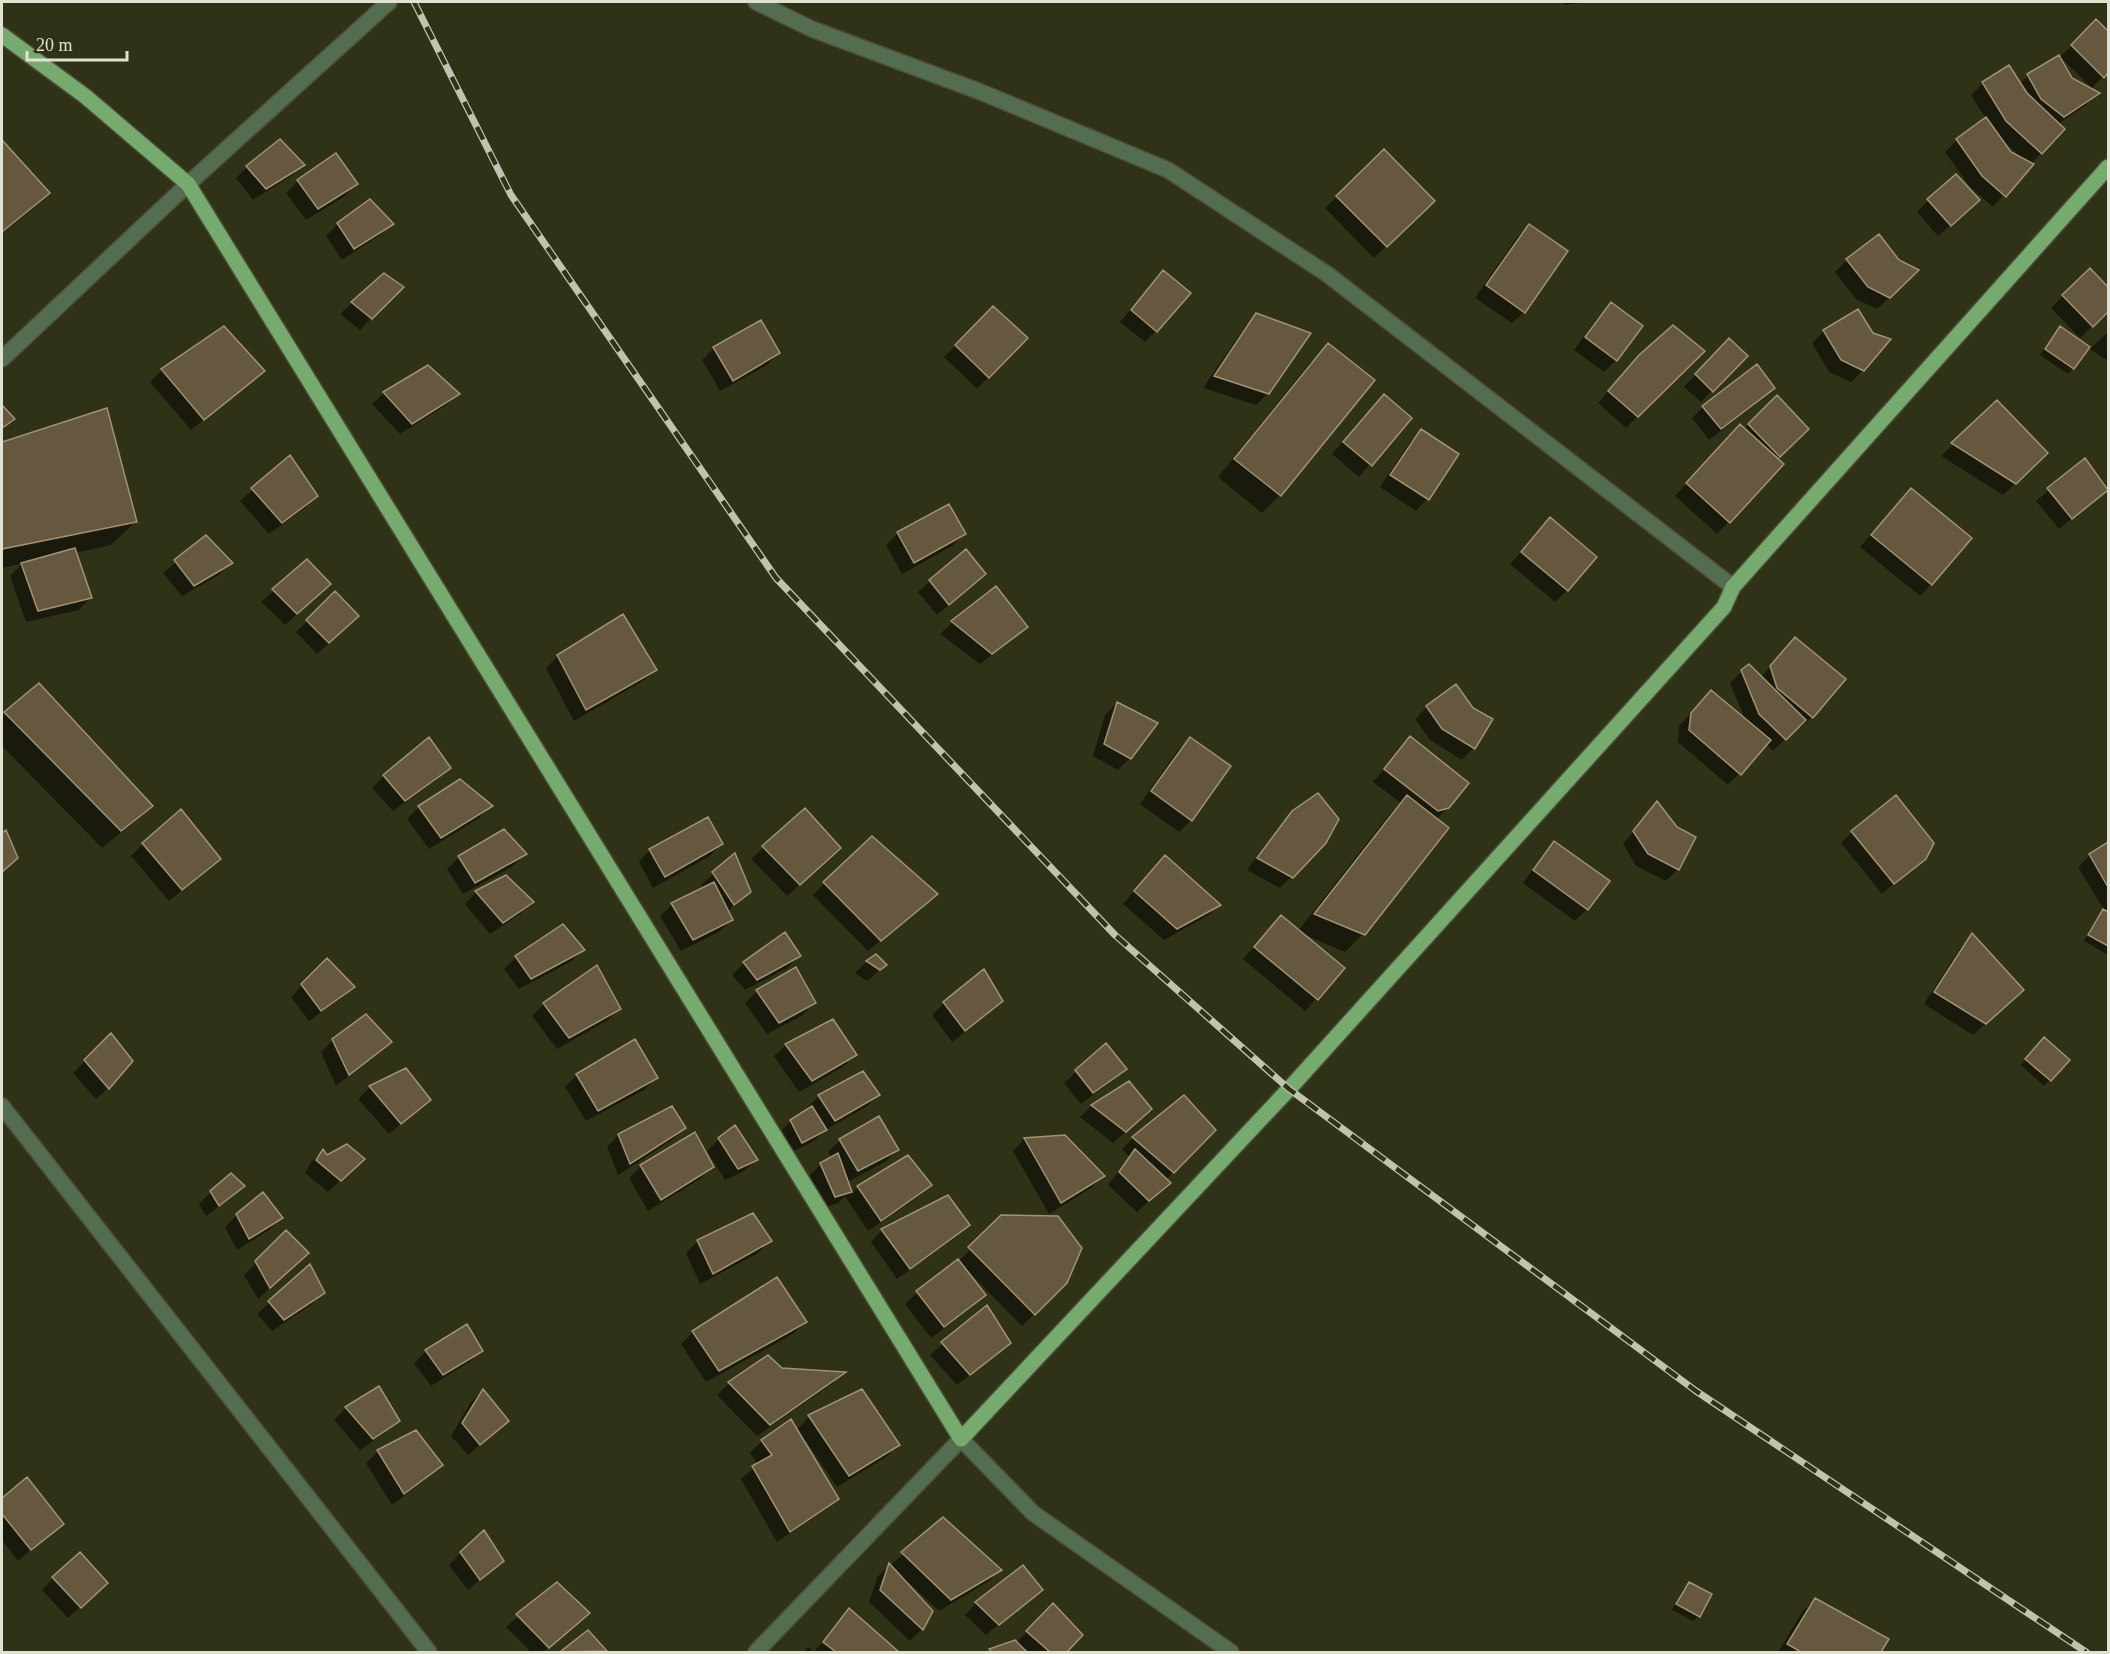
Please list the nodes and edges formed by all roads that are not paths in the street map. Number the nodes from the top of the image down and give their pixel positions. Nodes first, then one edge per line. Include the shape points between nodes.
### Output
1 (388, 2) edge
2 (756, 2) edge
3 (2, 35) edge
4 (2109, 167) edge
5 (188, 184) junction
6 (2, 359) edge
7 (1733, 587) junction
8 (2, 1106) edge
9 (961, 1439) junction
10 (429, 1653) edge
11 (756, 1653) edge
12 (1231, 1653) edge

1 - 5 street
2 - 7 street via 812,29 981,92 1168,170 1327,274
3 - 5 main road via 85,96
4 - 7 main road
5 - 6 street
5 - 9 main road
7 - 9 main road via 1724,607 1289,1089
8 - 10 street
9 - 11 street
9 - 12 street via 1033,1513

